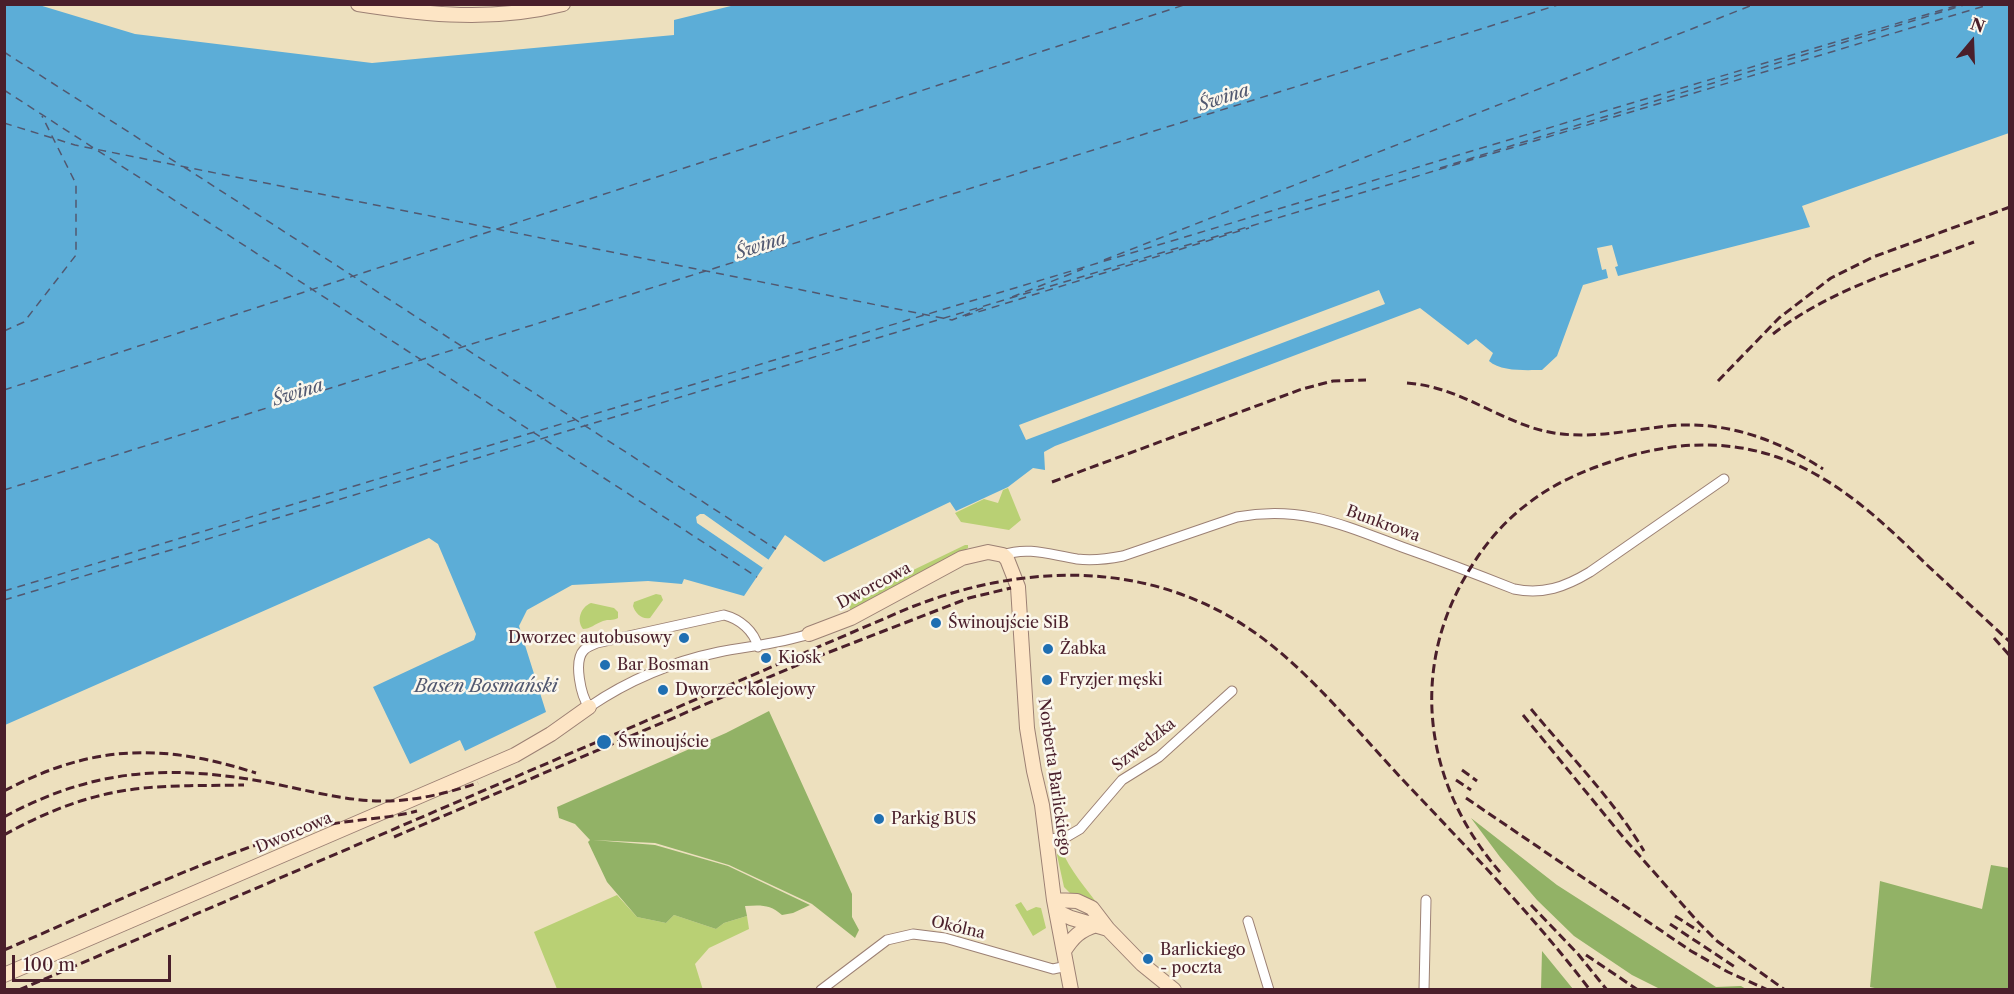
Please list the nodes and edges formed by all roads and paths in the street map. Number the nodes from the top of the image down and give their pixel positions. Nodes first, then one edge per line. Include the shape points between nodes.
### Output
1 (358, 4) edge
2 (563, 4) edge
3 (531, 8) edge
4 (1724, 479) dead end
5 (1003, 555) junction
6 (809, 634) joint
7 (759, 647) junction
8 (1232, 692) dead end
9 (589, 707) junction
10 (1046, 840) junction
11 (1426, 900) dead end
12 (1055, 906) junction
13 (1248, 921) dead end
14 (1102, 927) junction
15 (1064, 951) junction
16 (1066, 966) junction
17 (4, 975) edge
18 (821, 990) edge
19 (1071, 990) edge
20 (1174, 990) edge
21 (1269, 990) edge
22 (1424, 990) edge

1 - 3 street via 458,16
2 - 3 street
4 - 5 street, Bunkrowa via 1590,572 1547,591 1514,589 1333,522 1299,514 1237,517 1105,560 1033,550
5 - 6 street, Dworcowa via 988,552 962,558 850,618
5 - 10 street, Norberta Barlickiego via 1018,586 1027,728
6 - 7 street, Dworcowa
7 - 9 street, Dworcowa via 704,656 652,671
7 - 9 street via 757,639 740,621 724,615 597,643 585,648 580,658 582,690
8 - 10 street, Szwedzka via 1159,757 1122,780 1080,829
9 - 17 street, Dworcowa via 515,755
10 - 12 street, Norberta Barlickiego
11 - 22 street
12 - 14 street via 1068,900 1084,903 1092,908
12 - 15 street, Norberta Barlickiego
13 - 21 street
14 - 15 street via 1077,933
14 - 20 street
15 - 16 street, Norberta Barlickiego
16 - 18 street, Okólna via 1053,969 945,938 913,934 887,940
16 - 19 street, Norberta Barlickiego

